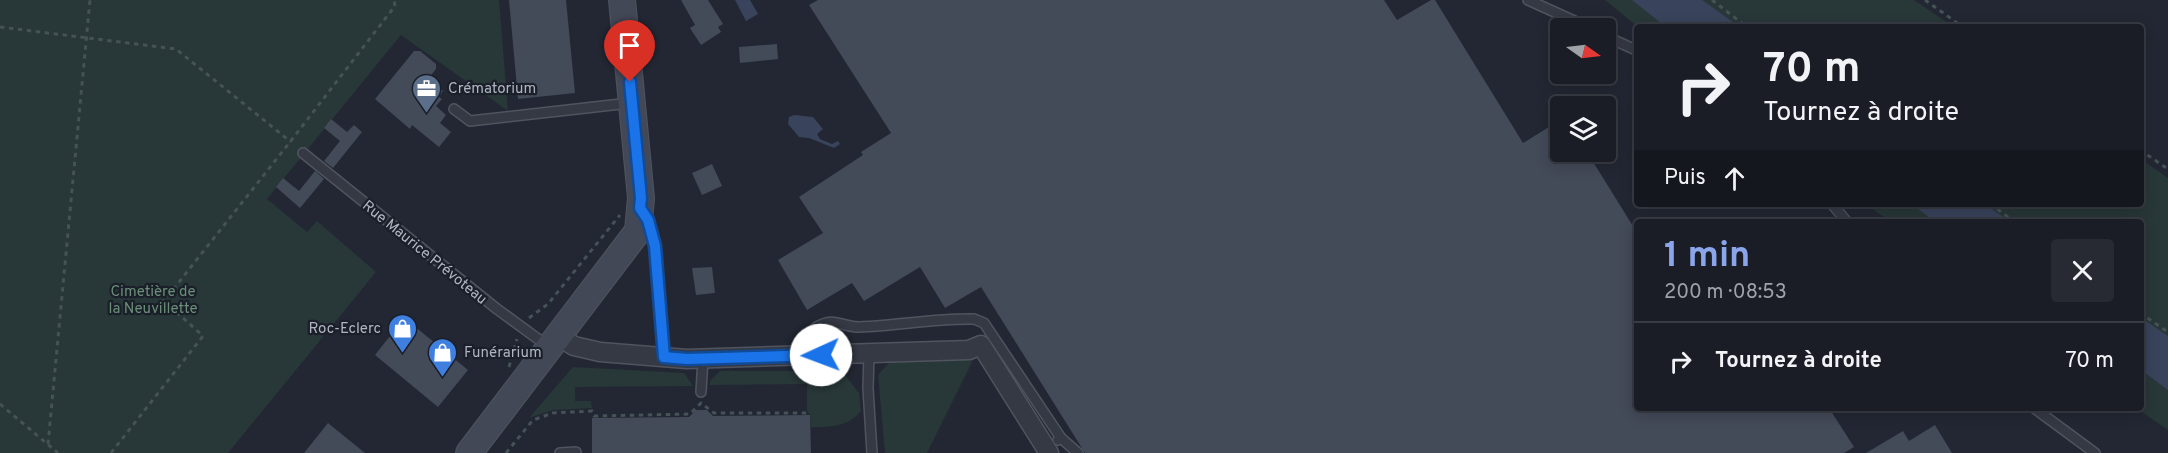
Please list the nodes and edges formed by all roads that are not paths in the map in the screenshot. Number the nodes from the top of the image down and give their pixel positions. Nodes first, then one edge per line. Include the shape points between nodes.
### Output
1 (622, 0) edge
2 (1528, 0) edge
3 (1568, 18) edge
4 (1616, 41) edge
5 (1634, 49) edge
6 (632, 103) junction
7 (454, 109) dead end
8 (303, 153) road end
9 (1834, 207) edge
10 (633, 217) junction
11 (1844, 219) edge
12 (554, 342) junction
13 (868, 353) junction
14 (798, 355) junction
15 (664, 357) junction
16 (703, 358) junction
17 (701, 392) dead end
18 (2038, 411) edge
19 (1052, 446) edge
20 (576, 452) edge
21 (469, 453) edge
22 (560, 453) edge
23 (872, 453) edge
24 (1078, 453) edge
25 (2095, 453) edge

1 - 6 street
2 - 3 lane
4 - 5 lane
6 - 7 lane via 470,121
6 - 10 street via 641,198
8 - 12 lane, Rue Maurice Prévoteau via 521,327
9 - 11 lane
10 - 12 street
10 - 15 lane via 648,220 655,246
12 - 15 street via 600,352
12 - 21 street
13 - 14 street
13 - 19 street via 969,350 981,345
13 - 23 lane
14 - 16 street
14 - 19 lane via 804,341 823,324 856,327 974,319 984,323
15 - 16 street
16 - 17 lane
18 - 25 lane
19 - 24 lane
20 - 22 lane

